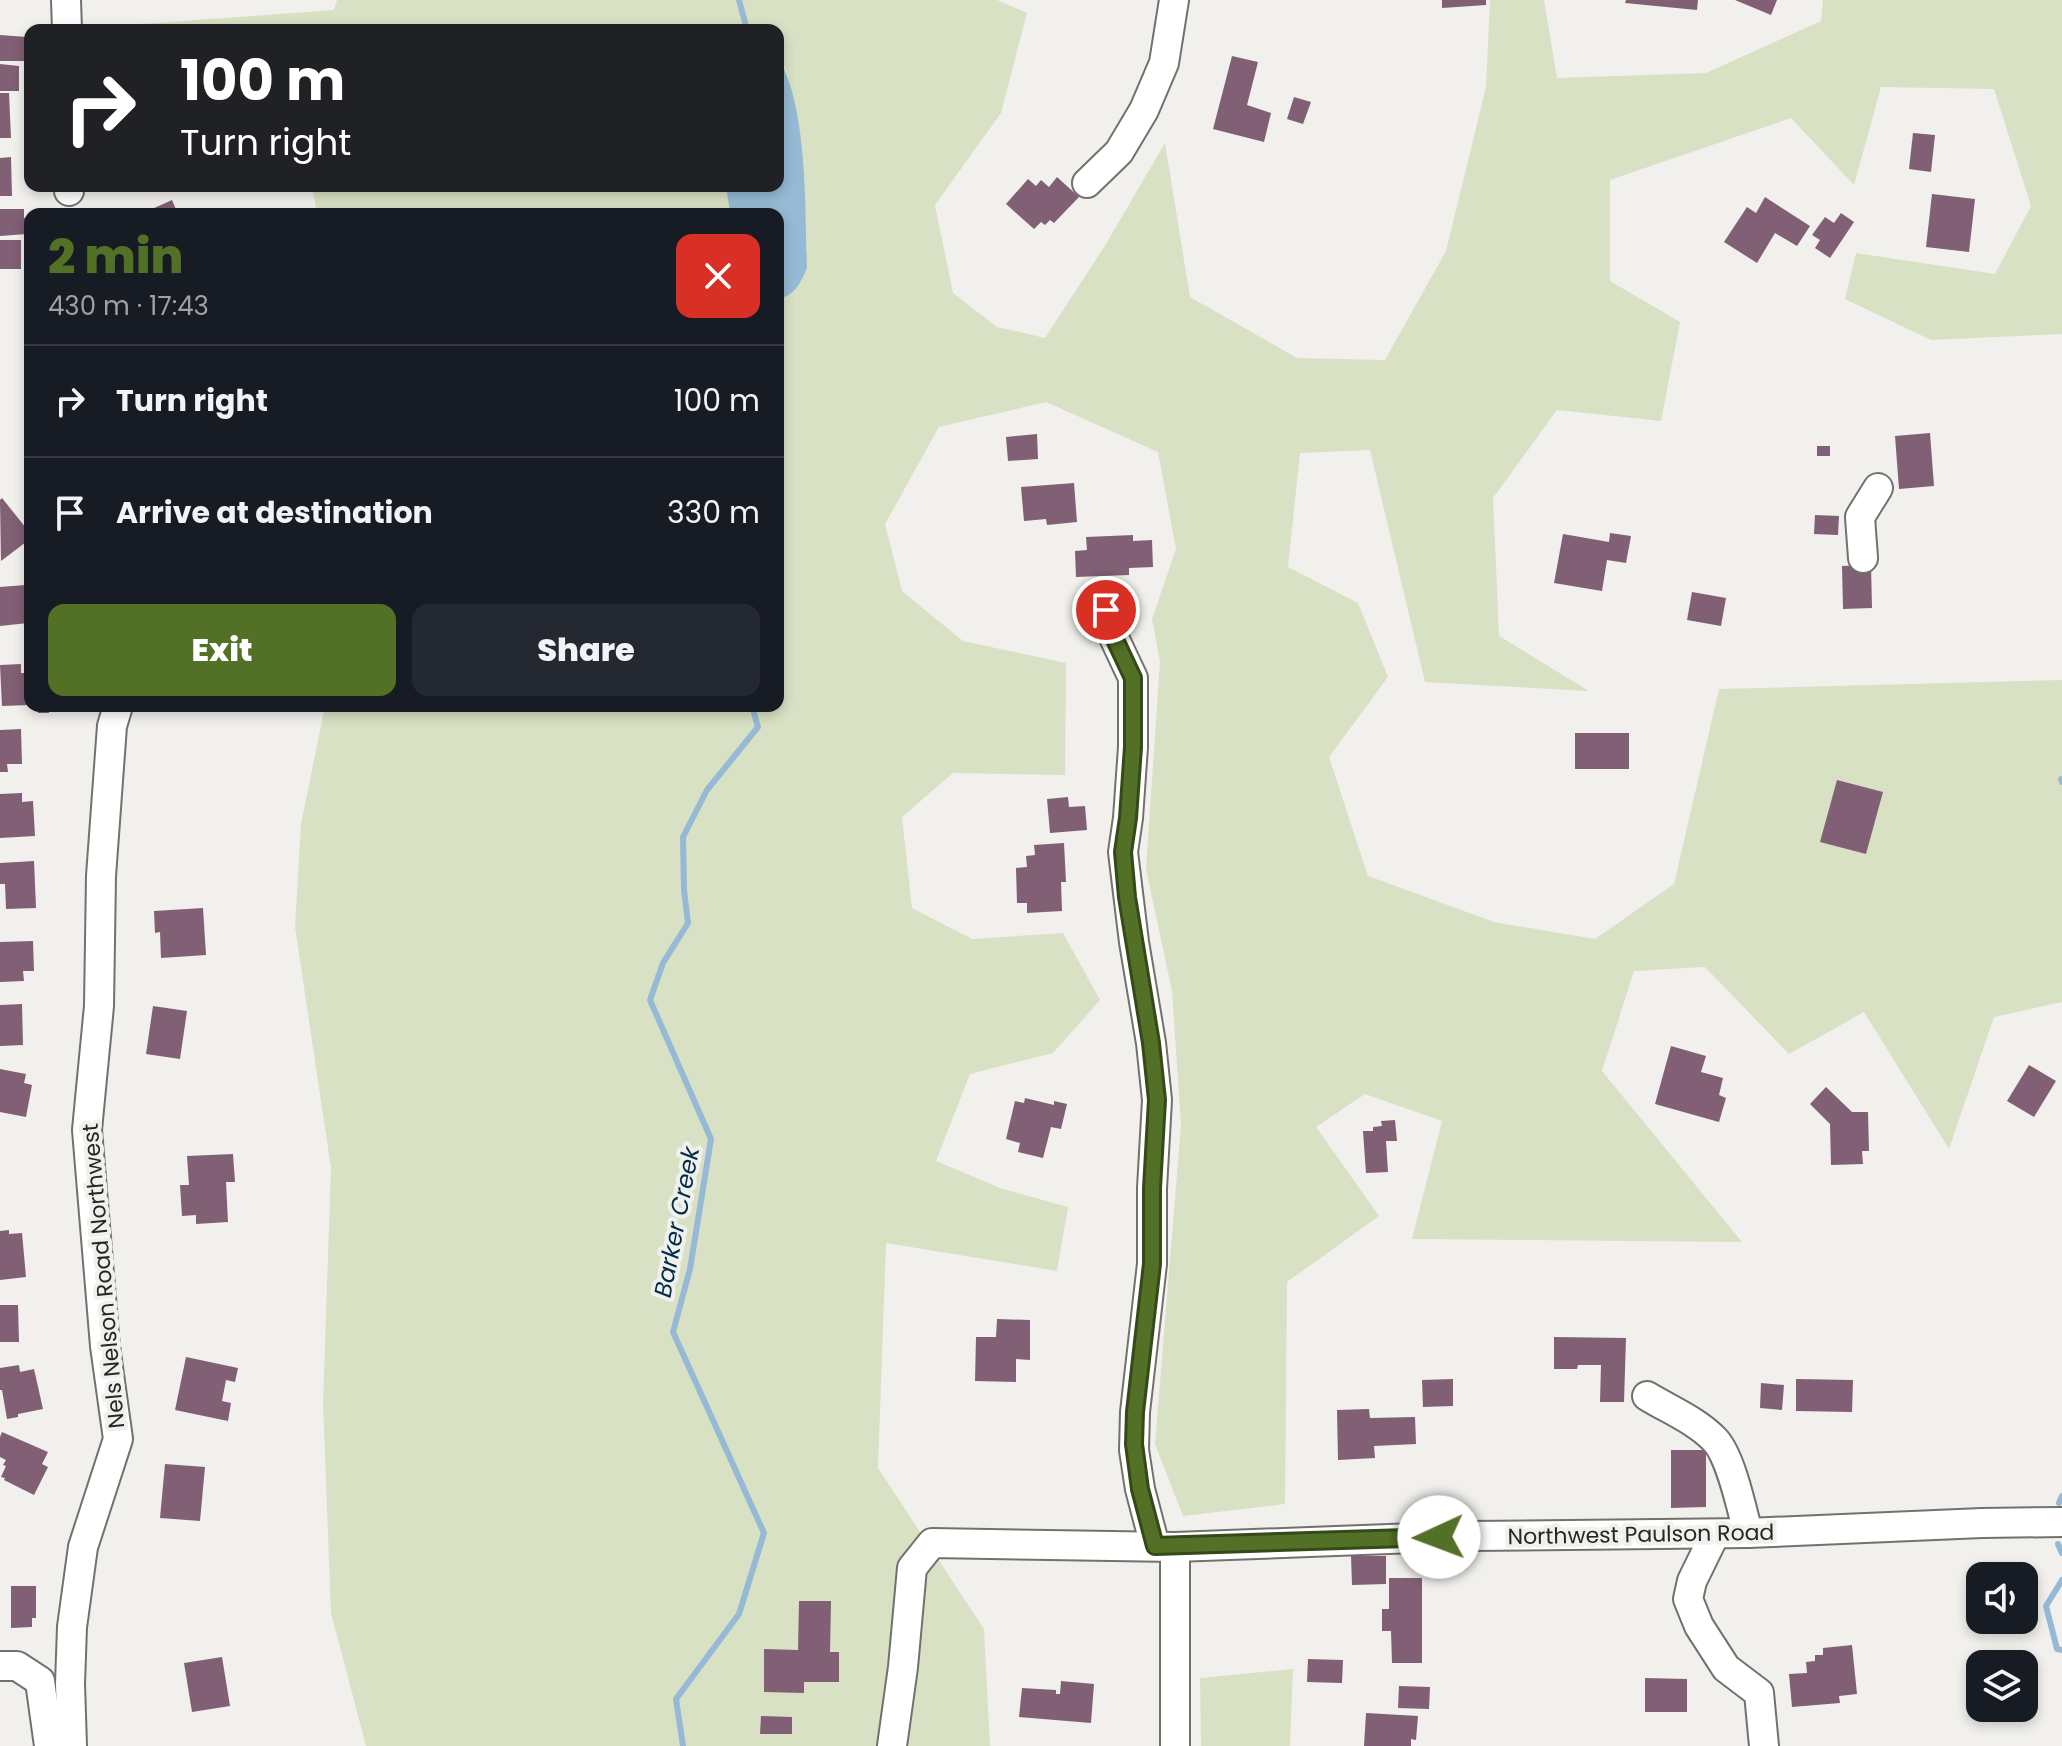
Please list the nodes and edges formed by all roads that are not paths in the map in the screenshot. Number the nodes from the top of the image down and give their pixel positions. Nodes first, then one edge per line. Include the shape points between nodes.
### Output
1 (66, 0) edge
2 (1174, 0) edge
3 (67, 24) edge
4 (1087, 183) dead end
5 (1878, 488) dead end
6 (1863, 558) dead end
7 (1106, 610) dead end
8 (116, 712) edge
9 (1647, 1396) dead end
10 (2062, 1522) edge
11 (1748, 1533) junction
12 (1715, 1534) junction
13 (1165, 1546) junction
14 (0, 1666) edge
15 (49, 1746) edge
16 (72, 1746) edge
17 (892, 1746) edge
18 (1175, 1746) edge
19 (1764, 1746) edge

1 - 3 street
2 - 4 street via 1164,63 1144,110 1119,152
5 - 6 street via 1860,517
7 - 13 street via 1133,678 1123,852 1157,1100 1152,1264 1134,1444 1140,1489
8 - 16 street, Nels Nelson Road Northwest via 87,1130 118,1439 83,1547 72,1627
9 - 11 street via 1718,1443
10 - 11 street, Northwest Paulson Road
11 - 12 street, Northwest Paulson Road
12 - 13 street, Northwest Paulson Road
12 - 19 street via 1688,1599 1726,1668 1759,1693
13 - 17 street, Northwest Paulson Road via 932,1543 912,1568
13 - 18 street
14 - 15 street via 17,1666 40,1681

